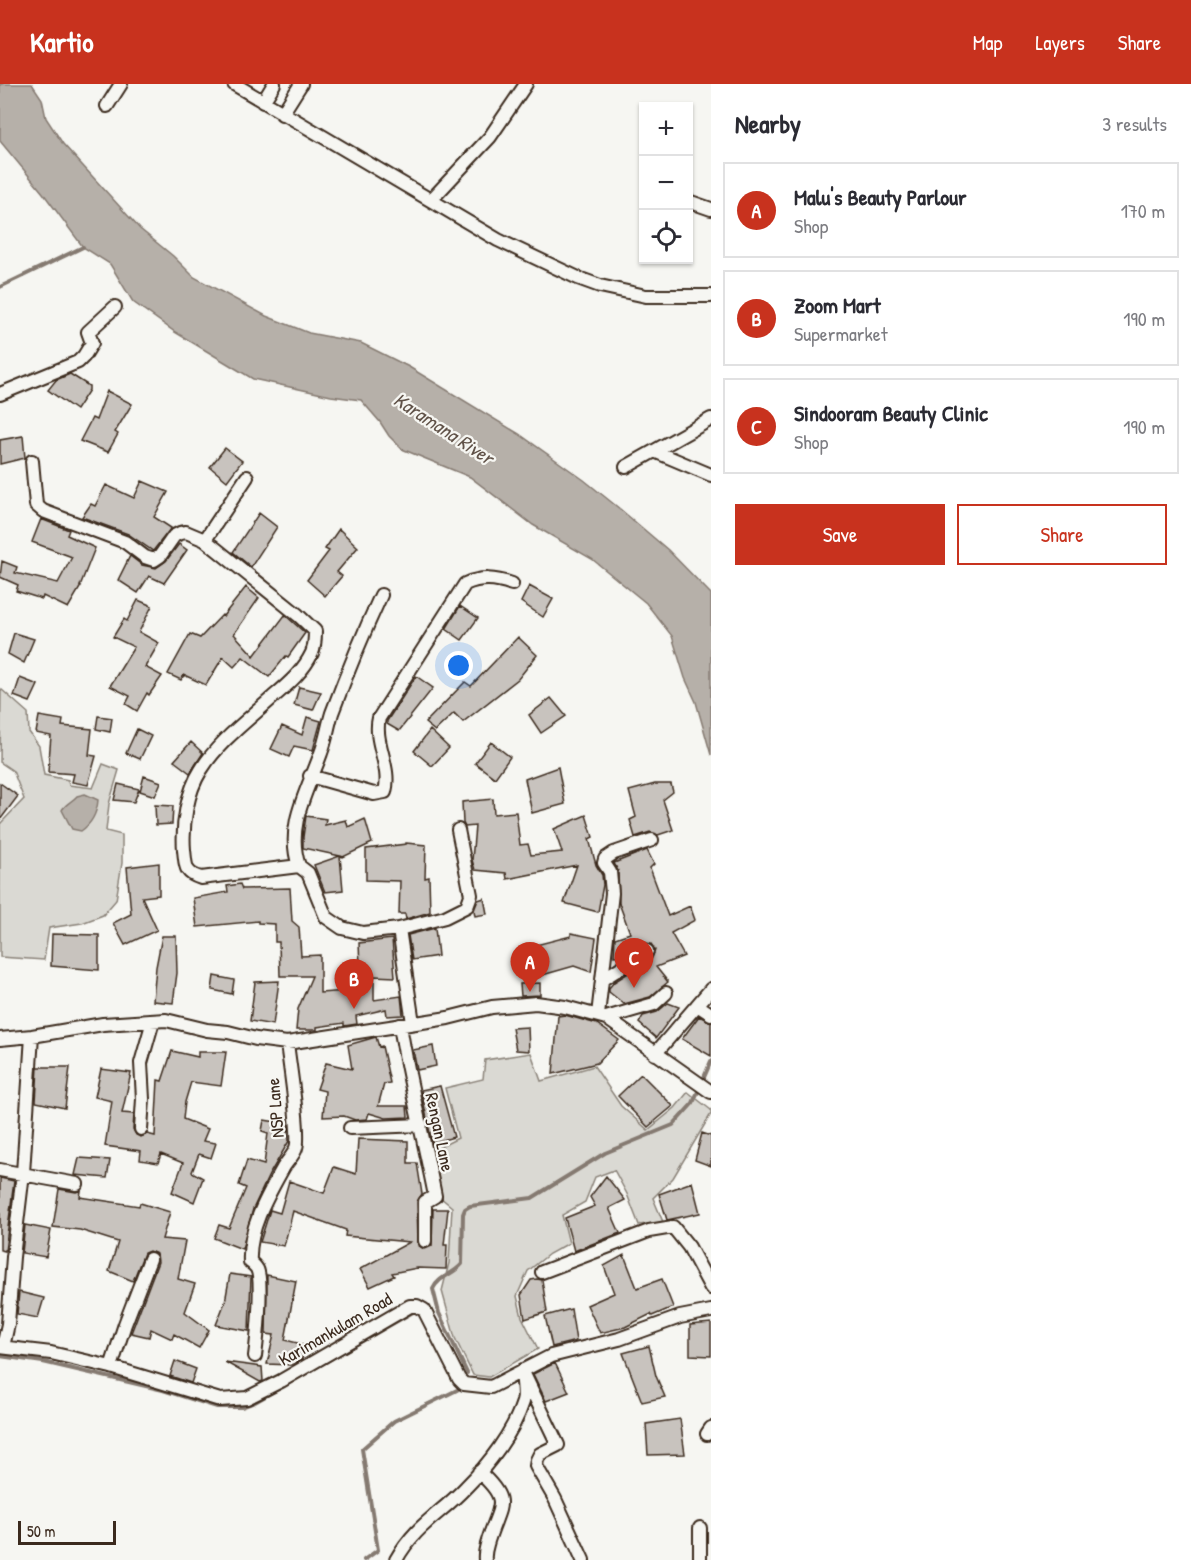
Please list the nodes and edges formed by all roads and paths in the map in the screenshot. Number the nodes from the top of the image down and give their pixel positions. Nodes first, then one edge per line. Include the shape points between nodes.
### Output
1 (121, 84) edge
2 (234, 84) edge
3 (274, 84) edge
4 (301, 84) edge
5 (526, 84) edge
6 (263, 102) junction
7 (107, 106) dead end
8 (282, 114) junction
9 (432, 199) junction
10 (693, 203) edge
11 (711, 209) edge
12 (711, 296) edge
13 (115, 307) dead end
14 (0, 394) edge
15 (711, 419) edge
16 (654, 451) junction
17 (32, 461) dead end
18 (626, 467) dead end
19 (711, 475) edge
20 (247, 477) dead end
21 (205, 540) junction
22 (512, 584) dead end
23 (381, 595) dead end
24 (310, 776) junction
25 (458, 830) dead end
26 (652, 840) dead end
27 (299, 866) junction
28 (399, 929) junction
29 (647, 951) dead end
30 (603, 979) junction
31 (711, 989) edge
32 (666, 993) dead end
33 (697, 1005) junction
34 (711, 1014) edge
35 (602, 1016) junction
36 (153, 1021) junction
37 (413, 1023) junction
38 (400, 1025) junction
39 (32, 1036) junction
40 (0, 1039) edge
41 (287, 1043) junction
42 (655, 1054) junction
43 (704, 1088) edge
44 (421, 1125) junction
45 (350, 1128) dead end
46 (141, 1129) dead end
47 (0, 1170) edge
48 (23, 1173) junction
49 (77, 1184) dead end
50 (425, 1241) dead end
51 (150, 1259) dead end
52 (542, 1272) dead end
53 (711, 1288) edge
54 (711, 1311) edge
55 (1, 1347) edge
56 (255, 1356) dead end
57 (111, 1367) junction
58 (523, 1370) junction
59 (479, 1472) junction
60 (700, 1528) dead end
61 (396, 1560) edge
62 (486, 1560) edge
63 (583, 1560) edge
64 (700, 1560) edge

1 - 7 street
2 - 6 street
3 - 6 street
4 - 8 street
5 - 9 street via 490,137
6 - 8 street
8 - 9 street
9 - 12 street via 498,240 600,286 646,296
10 - 11 street
13 - 14 street via 88,332 92,343 78,362
15 - 16 street
16 - 18 street
16 - 19 street
17 - 21 street via 36,505 43,511 125,542 154,560 180,533
20 - 21 street
21 - 27 street via 298,615 315,631 315,642 297,676 236,730 201,770 191,792 184,829 186,868 201,878
22 - 24 street via 478,579 465,584 379,718 376,730 388,782 385,792 374,794
23 - 24 street via 355,650
24 - 27 street via 296,825 294,850
25 - 28 street via 471,895 467,906 444,917
26 - 30 street via 605,859 612,893
27 - 28 street via 308,873 326,917 342,928 363,933
28 - 37 street
29 - 30 street
30 - 35 street
31 - 33 street
32 - 35 street via 654,1004
33 - 34 street
33 - 42 street
35 - 37 street via 536,1004 492,1007
35 - 42 street
36 - 39 street
36 - 41 street via 166,1020
36 - 46 street via 141,1064
37 - 38 street
38 - 41 street
38 - 44 street, Rengan Lane
39 - 40 street
39 - 48 street
41 - 56 street, NSP Lane via 297,1147 258,1219 249,1250 258,1279
42 - 43 street
44 - 45 street
44 - 50 street, Rengan Lane via 435,1196 425,1202
47 - 48 street
48 - 49 street
48 - 55 street via 8,1324
51 - 57 street
52 - 53 street via 649,1231 673,1227 689,1247
54 - 58 street, Karimankulam Road via 551,1356
55 - 57 street, Karimankulam Road via 51,1353
57 - 58 street, Karimankulam Road via 220,1400 247,1398 410,1306 417,1306 424,1310 464,1384 491,1387
58 - 59 street via 523,1401 500,1445
58 - 63 street via 558,1445 540,1454 536,1466
59 - 61 street via 406,1542
59 - 62 street via 495,1486 501,1501 486,1547
60 - 64 street

